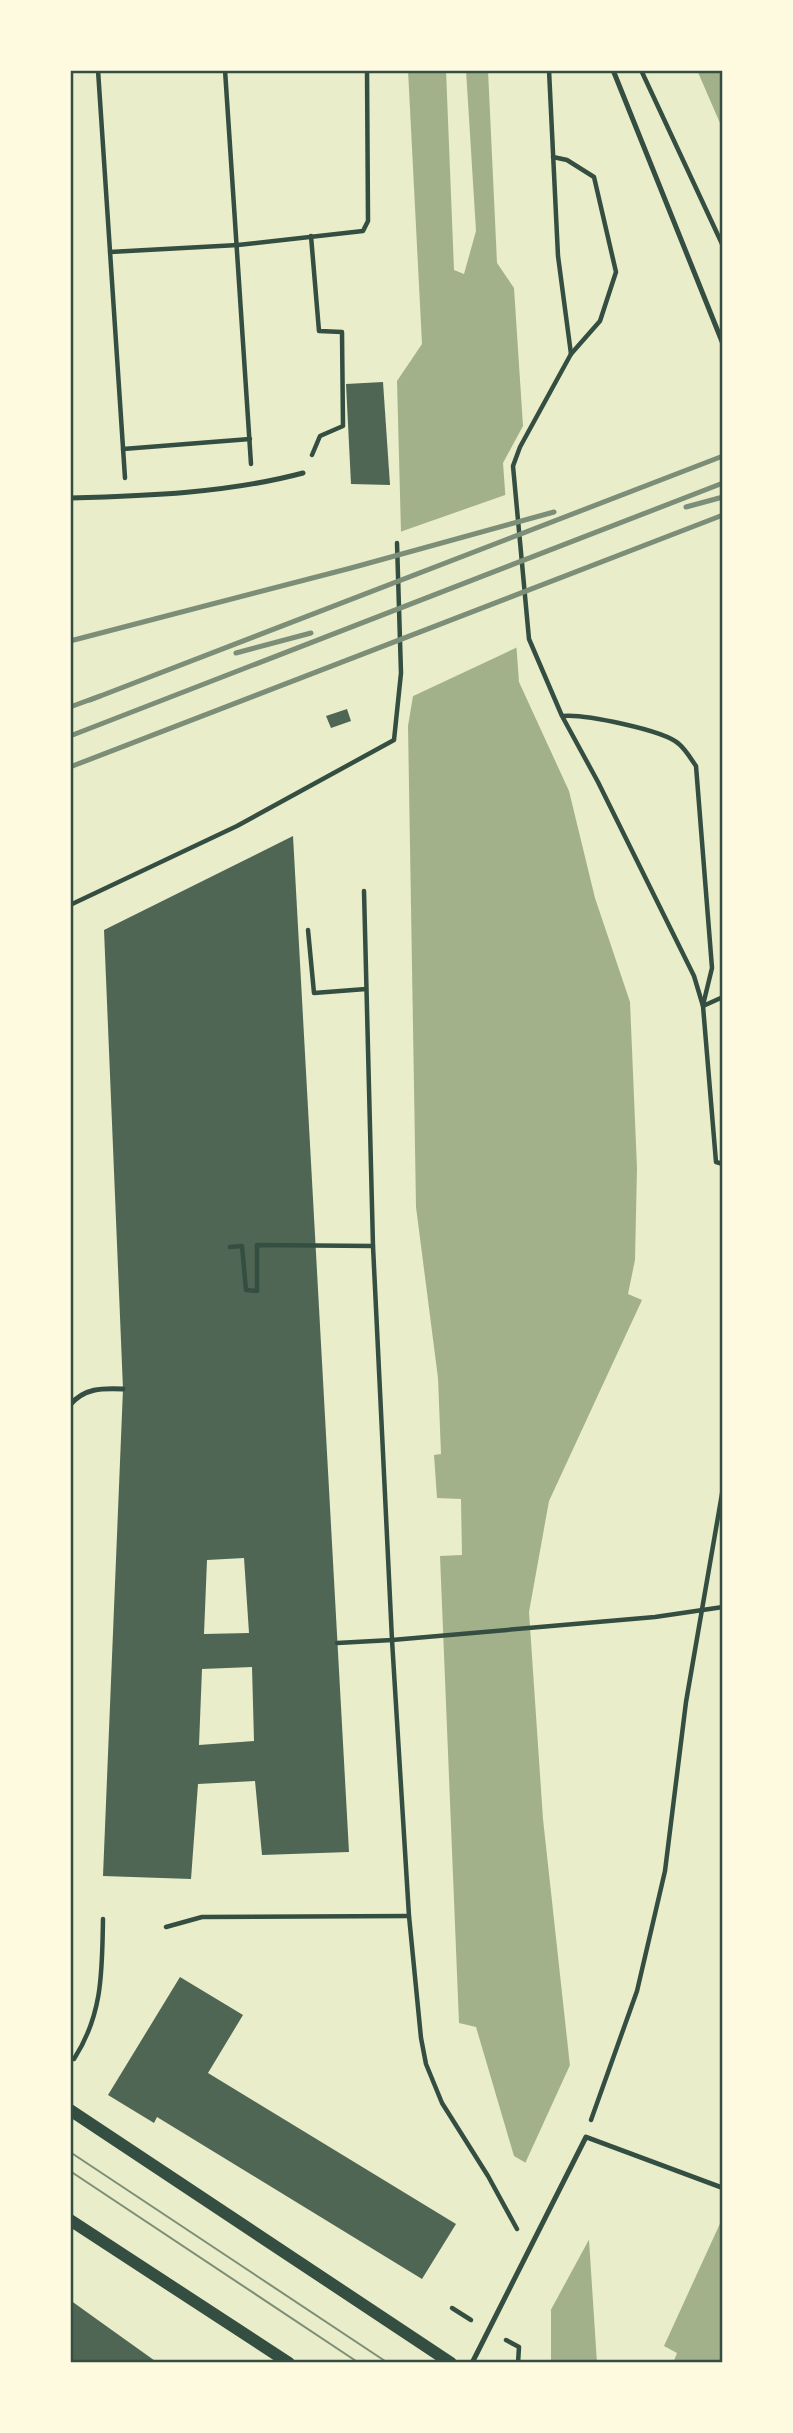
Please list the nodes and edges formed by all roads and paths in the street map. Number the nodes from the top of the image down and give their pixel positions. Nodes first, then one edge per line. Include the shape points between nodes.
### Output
1 (98, 70) edge
2 (225, 70) edge
3 (367, 70) edge
4 (549, 70) edge
5 (613, 70) edge
6 (641, 70) edge
7 (553, 157) junction
8 (312, 236) junction
9 (238, 245) junction
10 (723, 246) edge
11 (110, 252) junction
12 (723, 344) edge
13 (570, 355) junction
14 (250, 439) junction
15 (123, 449) junction
16 (303, 473) joint
17 (253, 484) junction
18 (126, 496) junction
19 (70, 498) edge
20 (397, 543) dead end
21 (562, 716) junction
22 (364, 891) dead end
23 (70, 905) edge
24 (309, 930) dead end
25 (366, 989) junction
26 (723, 997) edge
27 (703, 1006) junction
28 (723, 1164) edge
29 (373, 1246) junction
30 (230, 1247) dead end
31 (123, 1389) dead end
32 (70, 1405) edge
33 (723, 1488) edge
34 (723, 1607) edge
35 (702, 1610) junction
36 (392, 1640) junction
37 (337, 1643) dead end
38 (409, 1916) junction
39 (103, 1919) dead end
40 (166, 1927) dead end
41 (74, 2059) dead end
42 (70, 2110) edge
43 (586, 2137) junction
44 (723, 2188) edge
45 (70, 2220) edge
46 (529, 2252) junction
47 (519, 2347) dead end
48 (289, 2363) edge
49 (451, 2363) edge
50 (472, 2363) edge
51 (518, 2363) edge

1 - 11 path
2 - 9 path
3 - 8 path via 368,221 363,230
4 - 7 path
5 - 12 lane
6 - 10 path
7 - 13 path
7 - 13 path via 594,177 616,272 600,321
8 - 9 path
8 - 16 path via 319,331 342,332 342,426 320,436
9 - 11 path
9 - 14 path
11 - 15 path
13 - 21 path via 513,466 529,639
14 - 15 path
14 - 17 path
15 - 18 path
16 - 17 lane
17 - 18 lane
18 - 19 lane
20 - 23 path via 401,673 394,740 237,826
21 - 27 path via 694,976
21 - 27 path via 645,730 678,742 696,765 712,968
22 - 25 path
24 - 25 path via 314,992
25 - 29 path
26 - 27 path
27 - 28 path via 716,1162
29 - 30 path via 257,1245 257,1291 246,1290 242,1246
29 - 36 path
31 - 32 lane via 83,1392
33 - 35 path
34 - 35 path
35 - 36 path
35 - 43 path via 665,1871 637,1991
36 - 37 path
36 - 38 path
38 - 40 path via 202,1917
38 - 46 path via 426,2064 442,2103
39 - 41 path via 101,1989 87,2038
42 - 49 street
43 - 44 lane
43 - 46 lane
45 - 48 street
46 - 50 lane
47 - 51 path

